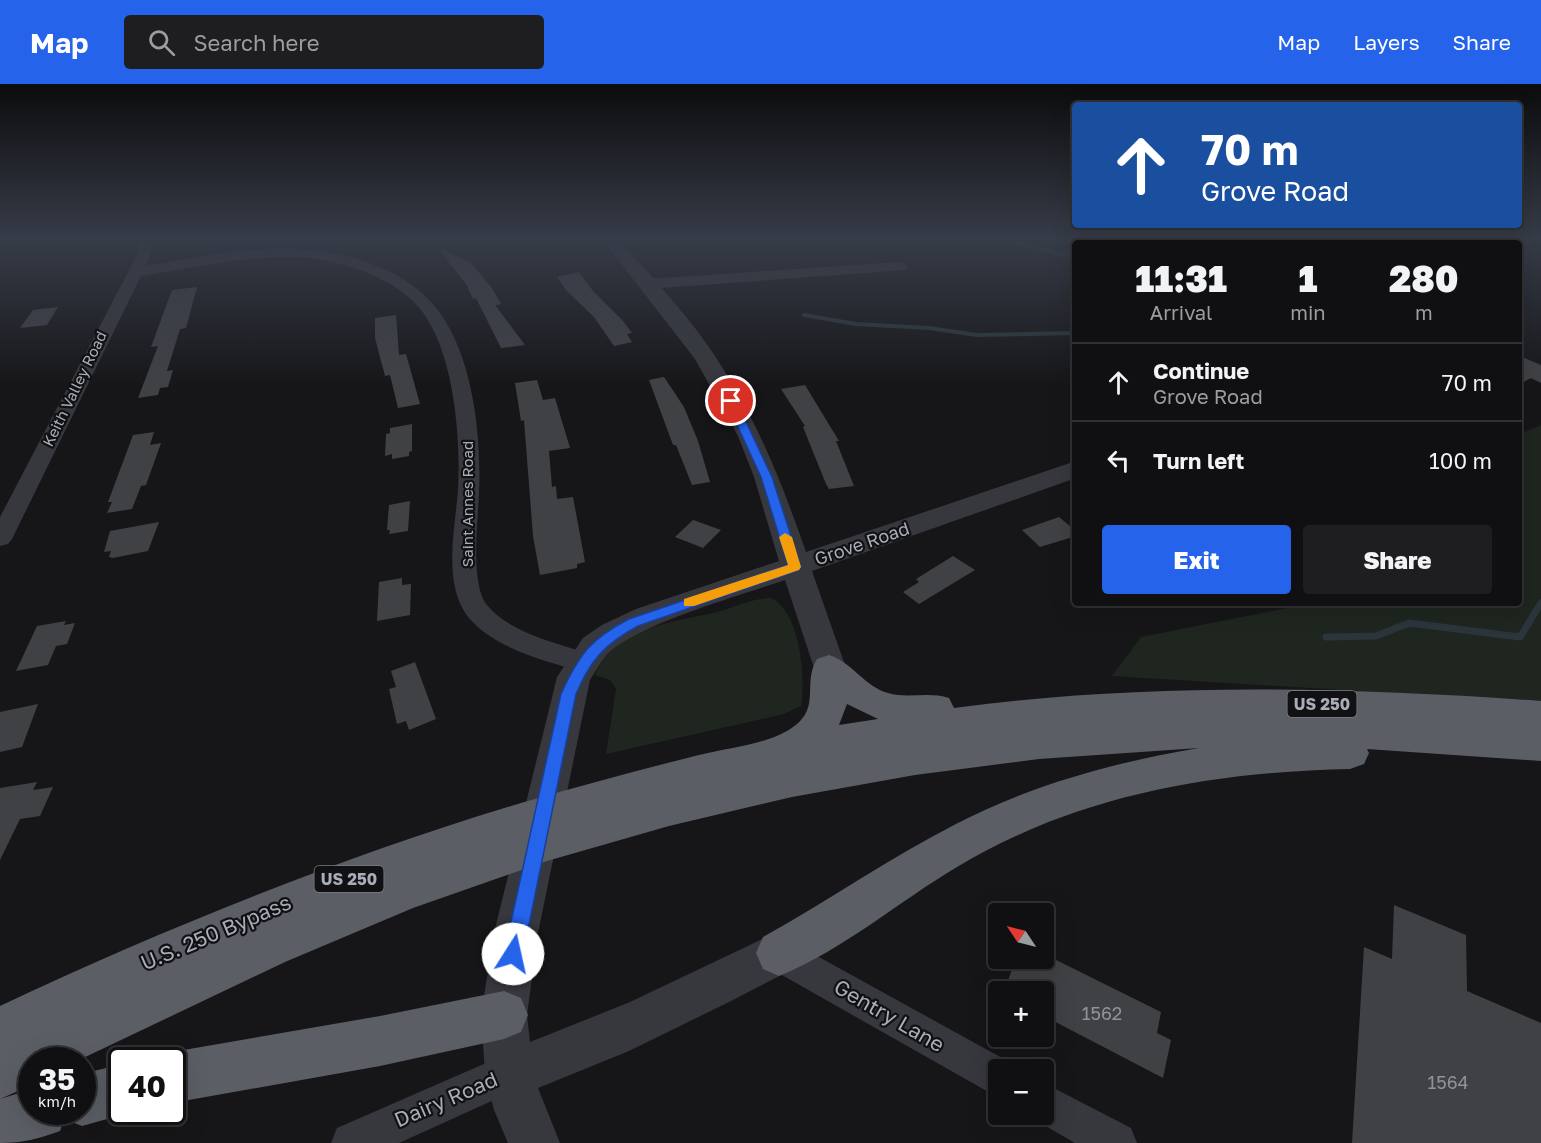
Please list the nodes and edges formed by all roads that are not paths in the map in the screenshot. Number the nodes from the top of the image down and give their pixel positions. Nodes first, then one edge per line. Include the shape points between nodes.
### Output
1 (125, 288) edge
2 (406, 288) edge
3 (651, 288) edge
4 (1072, 470) edge
5 (0, 539) edge
6 (795, 567) junction
7 (583, 662) junction
8 (829, 668) junction
9 (1017, 716) junction
10 (1541, 716) edge
11 (1541, 745) edge
12 (773, 754) junction
13 (1541, 755) edge
14 (709, 783) junction
15 (516, 933) joint
16 (779, 953) junction
17 (504, 1015) junction
18 (0, 1032) edge
19 (988, 1072) edge
20 (509, 1073) junction
21 (0, 1074) edge
22 (186, 1076) edge
23 (1054, 1109) edge
24 (18, 1120) edge
25 (0, 1126) edge
26 (352, 1143) edge
27 (534, 1143) edge
28 (1116, 1143) edge

1 - 5 street, Keith Valley Road
2 - 7 street, Saint Annes Road via 431,313 445,341 465,413 470,449 470,598 479,612 517,639
3 - 6 street via 705,357 750,436
4 - 6 street, Grove Road
6 - 7 street, Grove Road via 633,622 613,633
6 - 8 street
7 - 15 street, Grove Road via 574,677 562,722
8 - 9 highway via 865,700 884,708 896,711 969,706
8 - 12 highway via 832,696 827,715 798,744
9 - 10 highway, US 250 via 1168,706 1280,704 1412,707
9 - 12 highway, US 250
11 - 14 highway, US 250 via 1327,731 1162,734 1048,741 839,770
12 - 14 highway, US 250
13 - 16 highway via 1330,753 1200,764 1117,780 1070,794 998,824
14 - 18 highway, U.S. 250 Bypass / US 250 via 500,826 390,864 211,933
14 - 21 highway, U.S. 250 Bypass / US 250 via 342,916 206,974
15 - 17 street, Dairy Road
16 - 19 street, Gentry Lane
16 - 20 street via 553,1059
17 - 20 street, Dairy Road
17 - 22 highway
20 - 26 street, Dairy Road
20 - 27 street, Dairy Road via 519,1110
23 - 28 street
24 - 25 highway

